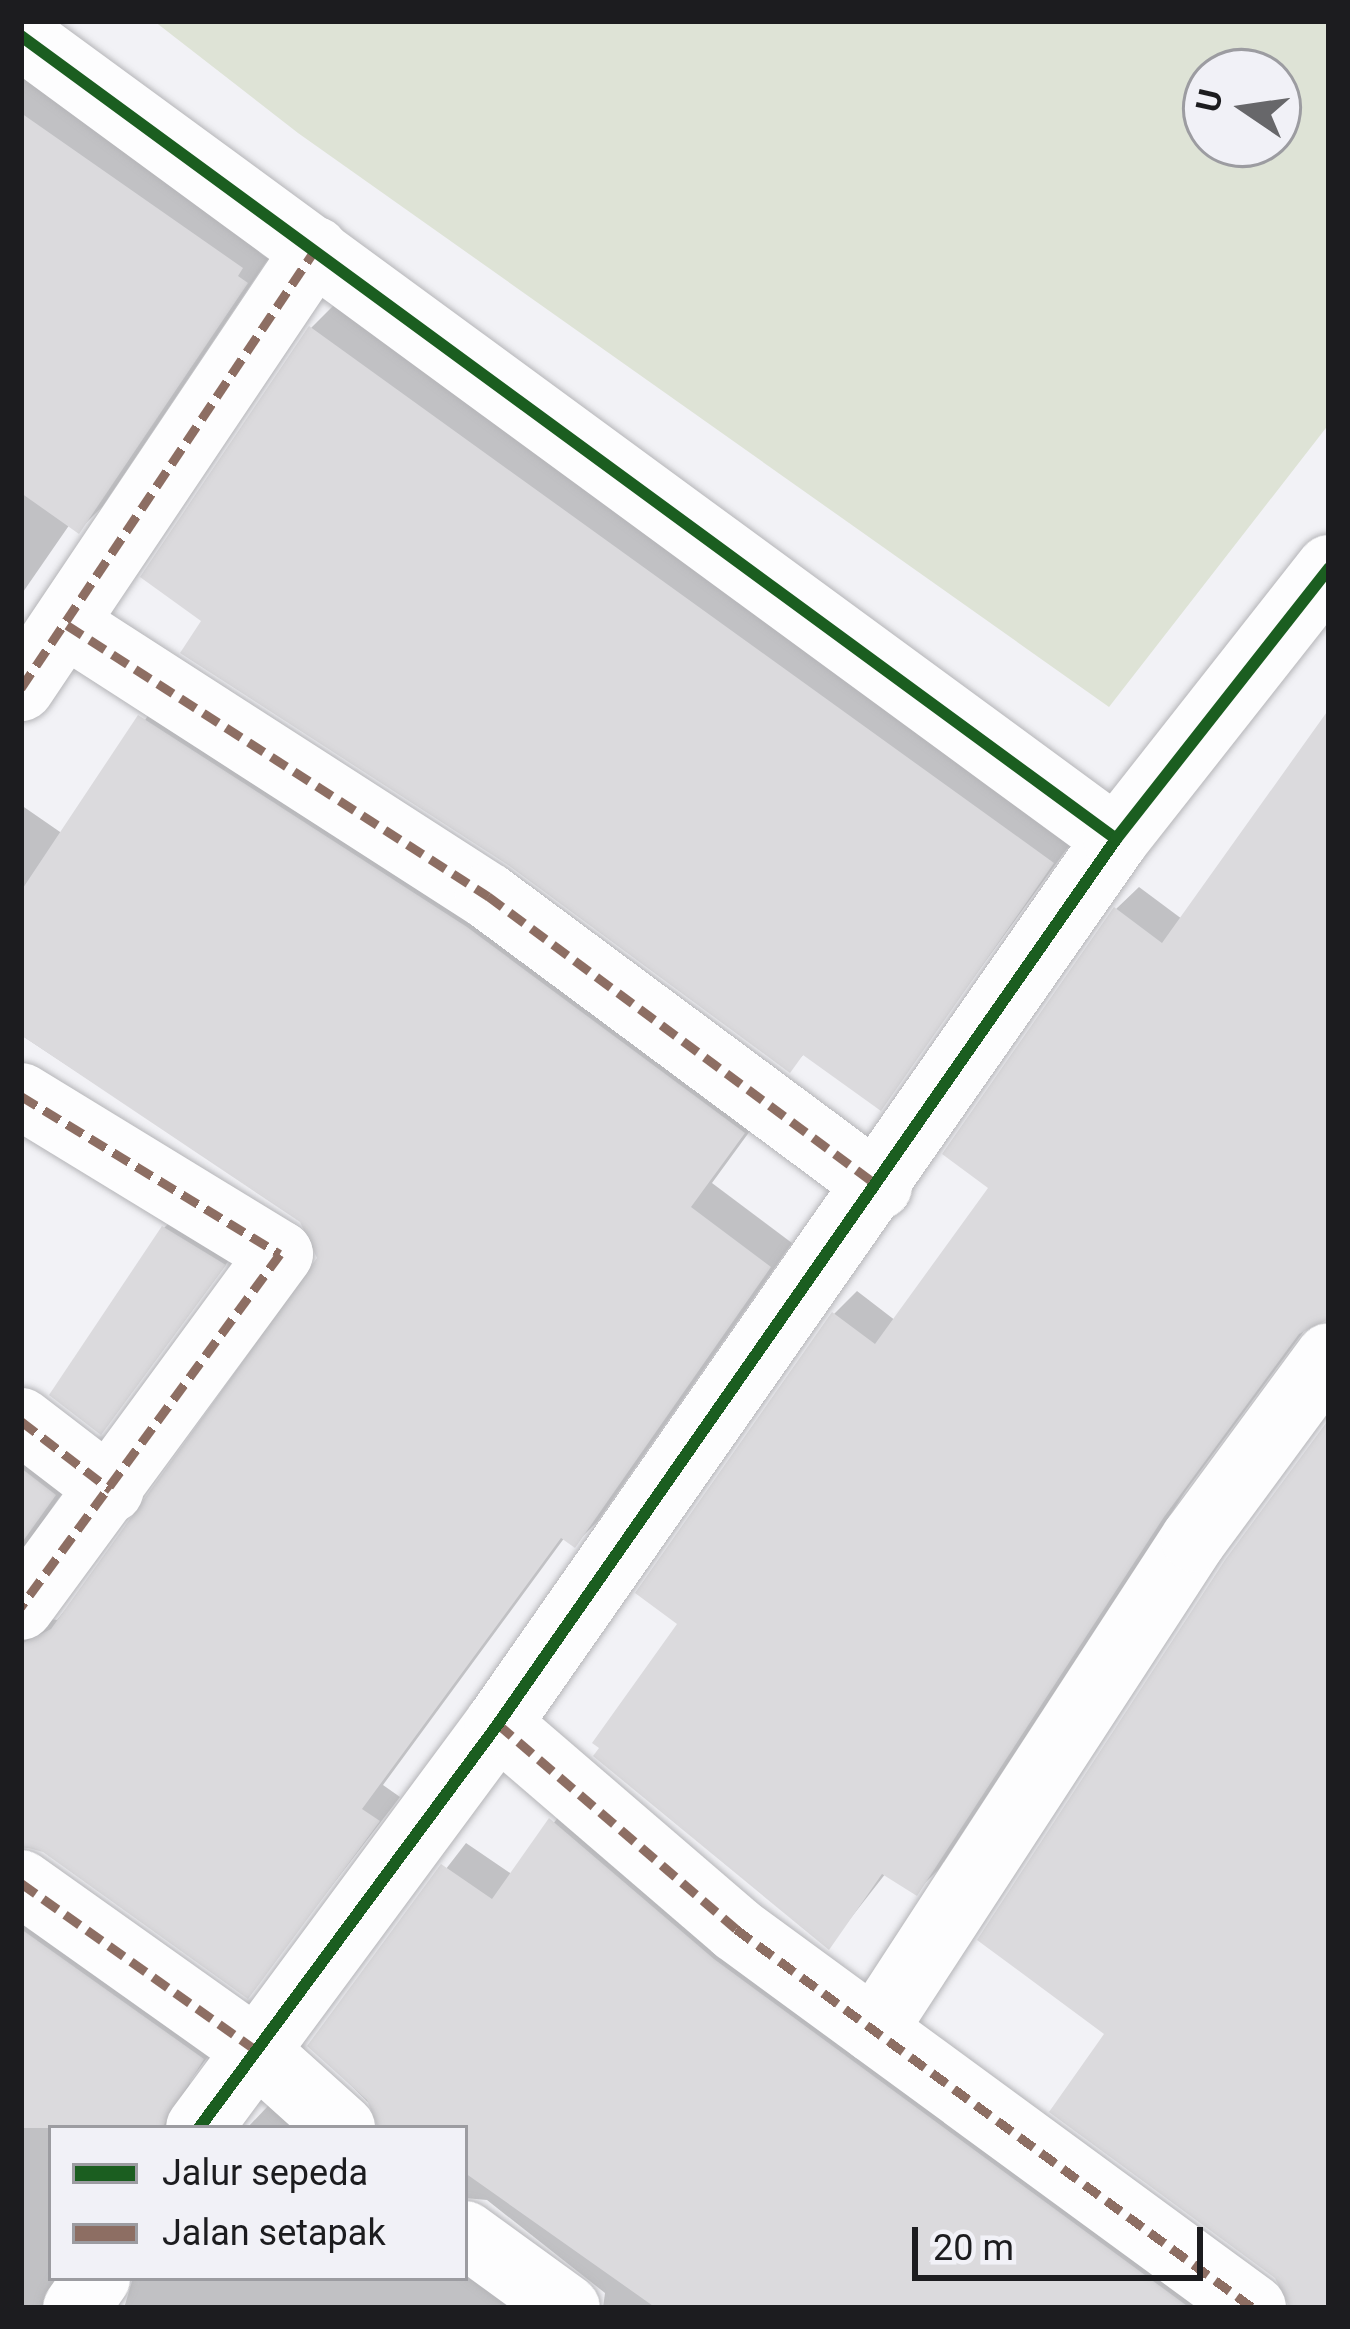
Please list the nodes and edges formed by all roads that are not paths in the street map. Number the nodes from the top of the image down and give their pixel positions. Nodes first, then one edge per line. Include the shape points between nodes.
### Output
1 (21, 36) edge
2 (315, 250) junction
3 (1329, 568) edge
4 (67, 625) junction
5 (21, 688) edge
6 (1116, 839) junction
7 (21, 1096) edge
8 (879, 1186) junction
9 (1329, 1356) edge
10 (21, 1421) edge
11 (112, 1490) junction
12 (21, 1607) edge
13 (498, 1724) junction
14 (21, 1883) edge
15 (874, 2030) junction
16 (253, 2048) junction
17 (201, 2125) edge
18 (339, 2125) edge
19 (468, 2236) edge
20 (95, 2281) edge
21 (76, 2308) edge
22 (567, 2308) edge
23 (1253, 2308) edge

1 - 2 street
2 - 4 street
2 - 6 street
3 - 6 street
4 - 5 street
4 - 8 street via 488,896
6 - 8 street
7 - 11 street via 280,1254
8 - 13 street
9 - 15 street via 1193,1539
10 - 11 street
11 - 12 street
13 - 15 street via 736,1929
13 - 16 street
14 - 16 street
15 - 23 street
16 - 17 street
16 - 18 street
19 - 22 street
20 - 21 street

